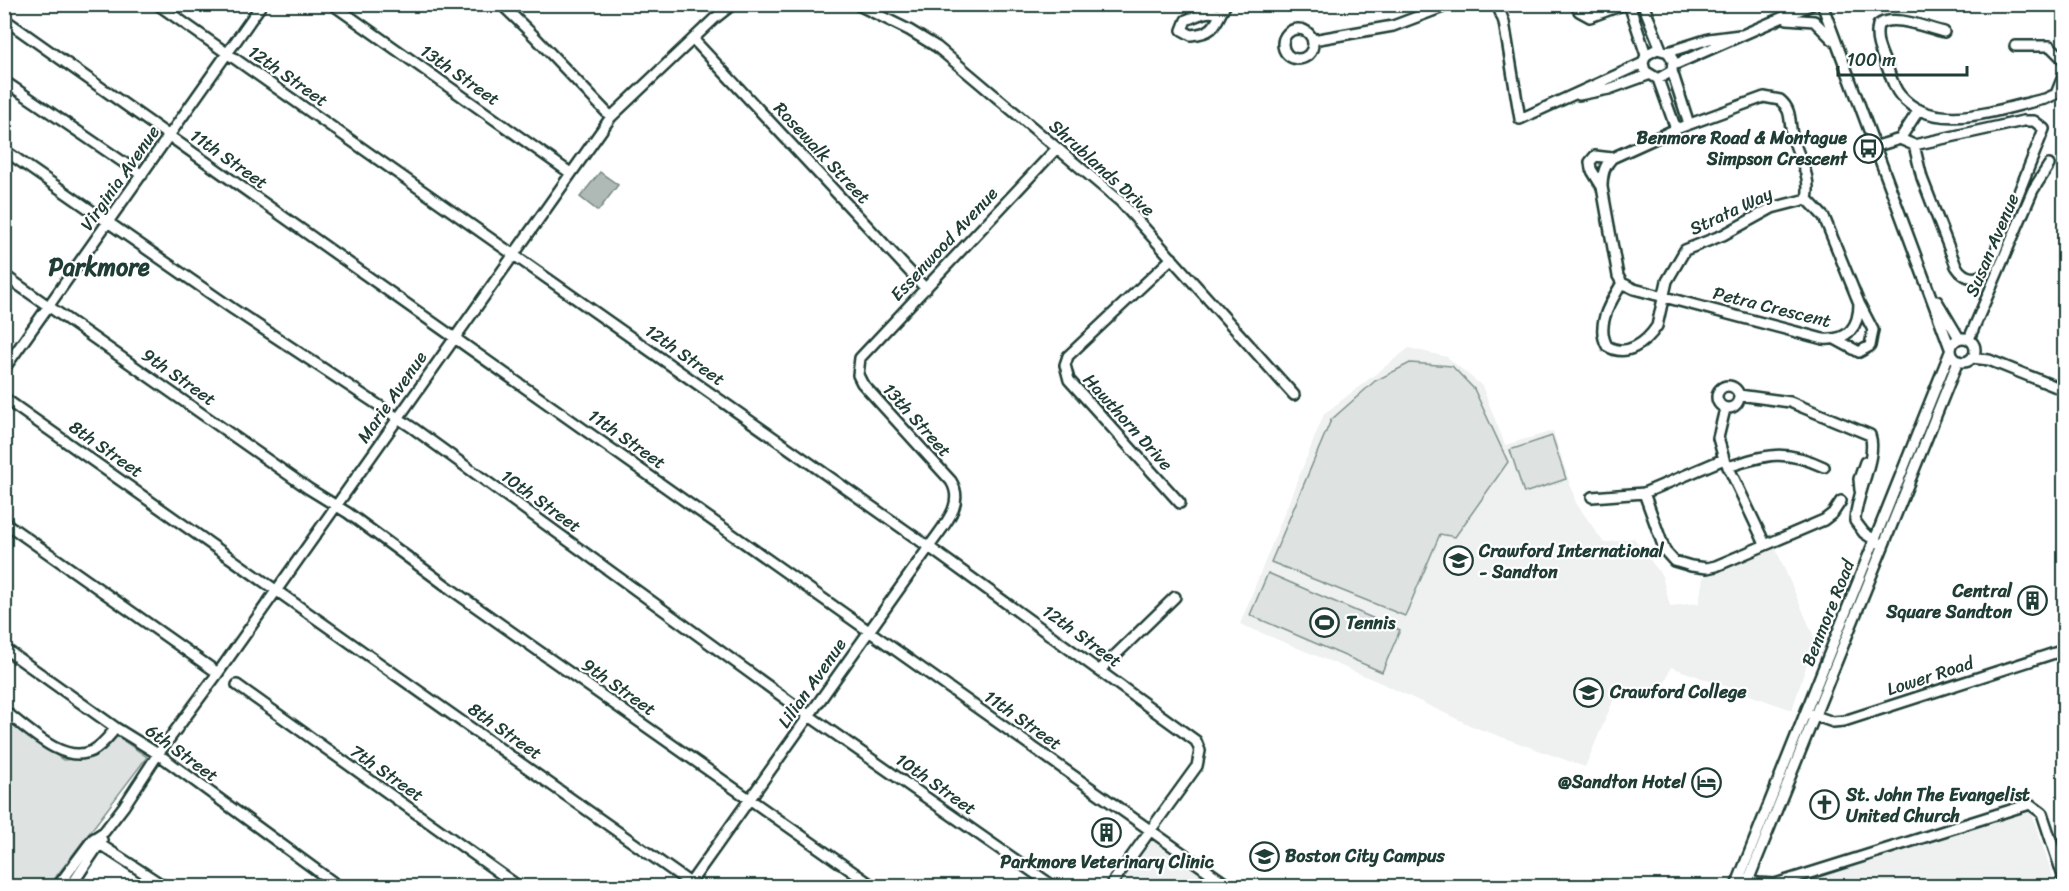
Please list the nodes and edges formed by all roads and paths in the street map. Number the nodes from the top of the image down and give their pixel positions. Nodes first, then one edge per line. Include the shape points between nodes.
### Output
1 (157, 4) edge
2 (262, 4) edge
3 (332, 4) edge
4 (501, 4) edge
5 (733, 4) edge
6 (856, 4) edge
7 (1226, 4) edge
8 (1451, 4) edge
9 (1497, 4) edge
10 (1575, 4) edge
11 (1627, 4) edge
12 (1643, 4) edge
13 (1794, 4) edge
14 (1813, 4) edge
15 (1822, 4) edge
16 (1220, 15) dead end
17 (1786, 16) junction
18 (4, 19) edge
19 (1776, 20) junction
20 (1944, 32) dead end
21 (1740, 35) junction
22 (693, 39) junction
23 (1313, 40) dead end
24 (2016, 46) dead end
25 (1838, 47) junction
26 (1665, 51) junction
27 (228, 54) junction
28 (1645, 59) junction
29 (2064, 60) edge
30 (1673, 68) junction
31 (2064, 74) edge
32 (1648, 75) junction
33 (1658, 79) junction
34 (4, 81) edge
35 (1574, 96) junction
36 (1918, 111) junction
37 (610, 117) junction
38 (1689, 124) junction
39 (1676, 129) junction
40 (169, 137) junction
41 (1900, 139) junction
42 (1914, 145) junction
43 (1877, 146) junction
44 (1057, 148) junction
45 (4, 150) edge
46 (1612, 158) junction
47 (2049, 165) dead end
48 (569, 172) junction
49 (142, 175) junction
50 (1602, 187) junction
51 (1807, 200) junction
52 (109, 222) junction
53 (513, 254) junction
54 (1172, 258) junction
55 (4, 275) edge
56 (1622, 283) junction
57 (926, 289) junction
58 (1932, 294) junction
59 (1663, 296) junction
60 (1859, 303) junction
61 (49, 307) junction
62 (454, 337) junction
63 (1959, 338) junction
64 (1835, 339) junction
65 (1969, 339) junction
66 (1975, 348) junction
67 (1950, 350) junction
68 (1972, 358) junction
69 (1989, 360) junction
70 (1958, 361) junction
71 (858, 364) joint
72 (4, 369) edge
73 (2064, 390) edge
74 (1739, 394) junction
75 (1294, 395) dead end
76 (4, 398) edge
77 (1725, 409) junction
78 (397, 418) junction
79 (1726, 463) junction
80 (1824, 467) dead end
81 (1644, 493) junction
82 (957, 496) joint
83 (1592, 497) dead end
84 (1840, 501) dead end
85 (1180, 503) dead end
86 (335, 505) junction
87 (4, 522) edge
88 (1880, 543) junction
89 (1765, 544) junction
90 (929, 547) junction
91 (276, 589) junction
92 (1175, 597) dead end
93 (868, 630) junction
94 (4, 648) edge
95 (2064, 650) edge
96 (1101, 669) junction
97 (218, 673) junction
98 (237, 685) dead end
99 (4, 711) edge
100 (1806, 711) junction
101 (808, 715) junction
102 (1815, 716) junction
103 (116, 728) junction
104 (158, 754) junction
105 (751, 800) junction
106 (1149, 830) junction
107 (105, 832) junction
108 (101, 845) junction
109 (2064, 879) edge
110 (1745, 881) edge
111 (691, 885) edge
112 (58, 886) edge
113 (70, 886) edge
114 (164, 886) edge
115 (338, 886) edge
116 (518, 886) edge
117 (873, 886) edge
118 (1053, 886) edge
119 (1110, 886) edge
120 (1229, 886) edge
121 (1736, 886) edge

1 - 27 street, 12th Street
2 - 27 street, Virginia Avenue
3 - 48 street, 13th Street
4 - 37 street
5 - 22 street, Marie Avenue
6 - 44 street, Shrublands Drive via 937,47
7 - 16 street
8 - 23 street via 1393,26
9 - 35 street via 1504,22 1520,119
10 - 11 street via 1590,17
11 - 28 street
12 - 26 street
13 - 17 street
14 - 17 street
15 - 25 street
17 - 19 street
18 - 40 street, 11th Street
19 - 21 street
19 - 25 street via 1814,21
20 - 36 street via 1895,21 1884,20 1878,25 1878,45 1898,92
21 - 26 street
21 - 30 street
22 - 37 street, Marie Avenue
22 - 57 street, Rosewalk Street
24 - 29 street via 2050,46
25 - 43 street
26 - 28 street via 1653,50
26 - 30 street
27 - 40 street, Virginia Avenue
27 - 53 street, 12th Street
28 - 32 street
28 - 35 street
30 - 33 street
30 - 38 street
31 - 36 street via 2056,94 2045,99 1964,116 1934,116
32 - 33 street
32 - 35 street
33 - 39 street
34 - 49 street
36 - 41 street
37 - 48 street, Marie Avenue
38 - 39 street
38 - 51 street via 1764,97 1780,100 1790,112 1792,135 1809,182
39 - 46 street
40 - 49 street, Virginia Avenue
40 - 62 street, 11th Street
41 - 42 street
41 - 43 street
42 - 42 street via 1922,178 1956,266 1965,275 1982,277 2044,129 2034,121 2023,121
43 - 58 street
44 - 54 street, Shrublands Drive via 1115,197
44 - 57 street, Essenwood Avenue
45 - 52 street, 10th Street
46 - 50 street via 1603,173
46 - 50 street via 1595,156 1590,162
47 - 65 street, Susan Avenue via 2033,190
48 - 53 street, Marie Avenue
49 - 52 street, Virginia Avenue
50 - 56 street
51 - 59 street, Strata Way via 1772,208 1723,235 1685,250 1671,272
51 - 60 street, Petra Crescent via 1824,217
52 - 61 street, Virginia Avenue
52 - 78 street, 10th Street
53 - 62 street, Marie Avenue
53 - 90 street, 12th Street
54 - 75 street, Shrublands Drive
54 - 85 street, Hawthorn Drive via 1068,356 1065,365 1069,380
55 - 61 street, 9th Street
56 - 59 street, Petra Crescent
56 - 59 street via 1602,325 1604,340 1613,350 1638,346 1652,334
57 - 71 street, Essenwood Avenue
58 - 63 street
58 - 67 street
59 - 64 street, Petra Crescent
60 - 64 street, Petra Crescent via 1854,329
60 - 64 street via 1872,330 1870,346 1859,352
61 - 72 street, Virginia Avenue
61 - 86 street, 9th Street
62 - 78 street, Marie Avenue
62 - 93 street, 11th Street
63 - 65 street
63 - 67 street
65 - 66 street
66 - 68 street
66 - 69 street
67 - 70 street
67 - 88 street, Benmore Road
68 - 69 street
68 - 70 street
69 - 73 street
70 - 88 street, Benmore Road
71 - 82 street, 13th Street via 864,386 951,481
74 - 77 street via 1736,405
74 - 77 street via 1732,387 1725,386 1719,391 1717,401
74 - 88 street via 1790,402 1866,431 1872,438 1859,479 1855,521
76 - 91 street, 8th Street
77 - 79 street via 1718,438
78 - 86 street, Marie Avenue
78 - 101 street, 10th Street
79 - 80 street via 1781,453
79 - 81 street
79 - 89 street
81 - 83 street
81 - 89 street via 1659,539 1674,561 1707,568
82 - 90 street, Lilian Avenue via 954,510
84 - 89 street via 1824,520
86 - 91 street, Marie Avenue
86 - 105 street, 9th Street
87 - 97 street
88 - 100 street, Benmore Road
88 - 102 street, Benmore Road
90 - 93 street, Lilian Avenue
90 - 96 street, 12th Street
91 - 97 street, Marie Avenue
91 - 111 street, 8th Street
92 - 96 street
93 - 101 street, Lilian Avenue
93 - 106 street, 11th Street
94 - 103 street, 6th Street
95 - 102 street, Lower Road via 1844,721
96 - 106 street, 12th Street via 1199,747 1197,766
97 - 104 street, Marie Avenue
98 - 116 street, 7th Street
99 - 103 street via 71,754 94,750
100 - 102 street, Lower Road
100 - 110 street, Benmore Road
101 - 105 street, Lilian Avenue
101 - 118 street, 10th Street
102 - 110 street, Benmore Road
103 - 104 street, 6th Street
104 - 107 street, Marie Avenue
104 - 115 street, 6th Street
105 - 111 street, Lilian Avenue
105 - 117 street, 9th Street
106 - 119 street
106 - 120 street, 11th Street
107 - 108 street, Marie Avenue
107 - 112 street, Marie Avenue via 93,840
108 - 113 street, Marie Avenue
108 - 114 street
109 - 110 street via 2042,813 2034,805 2022,805 1774,884
110 - 121 street, Benmore Road

